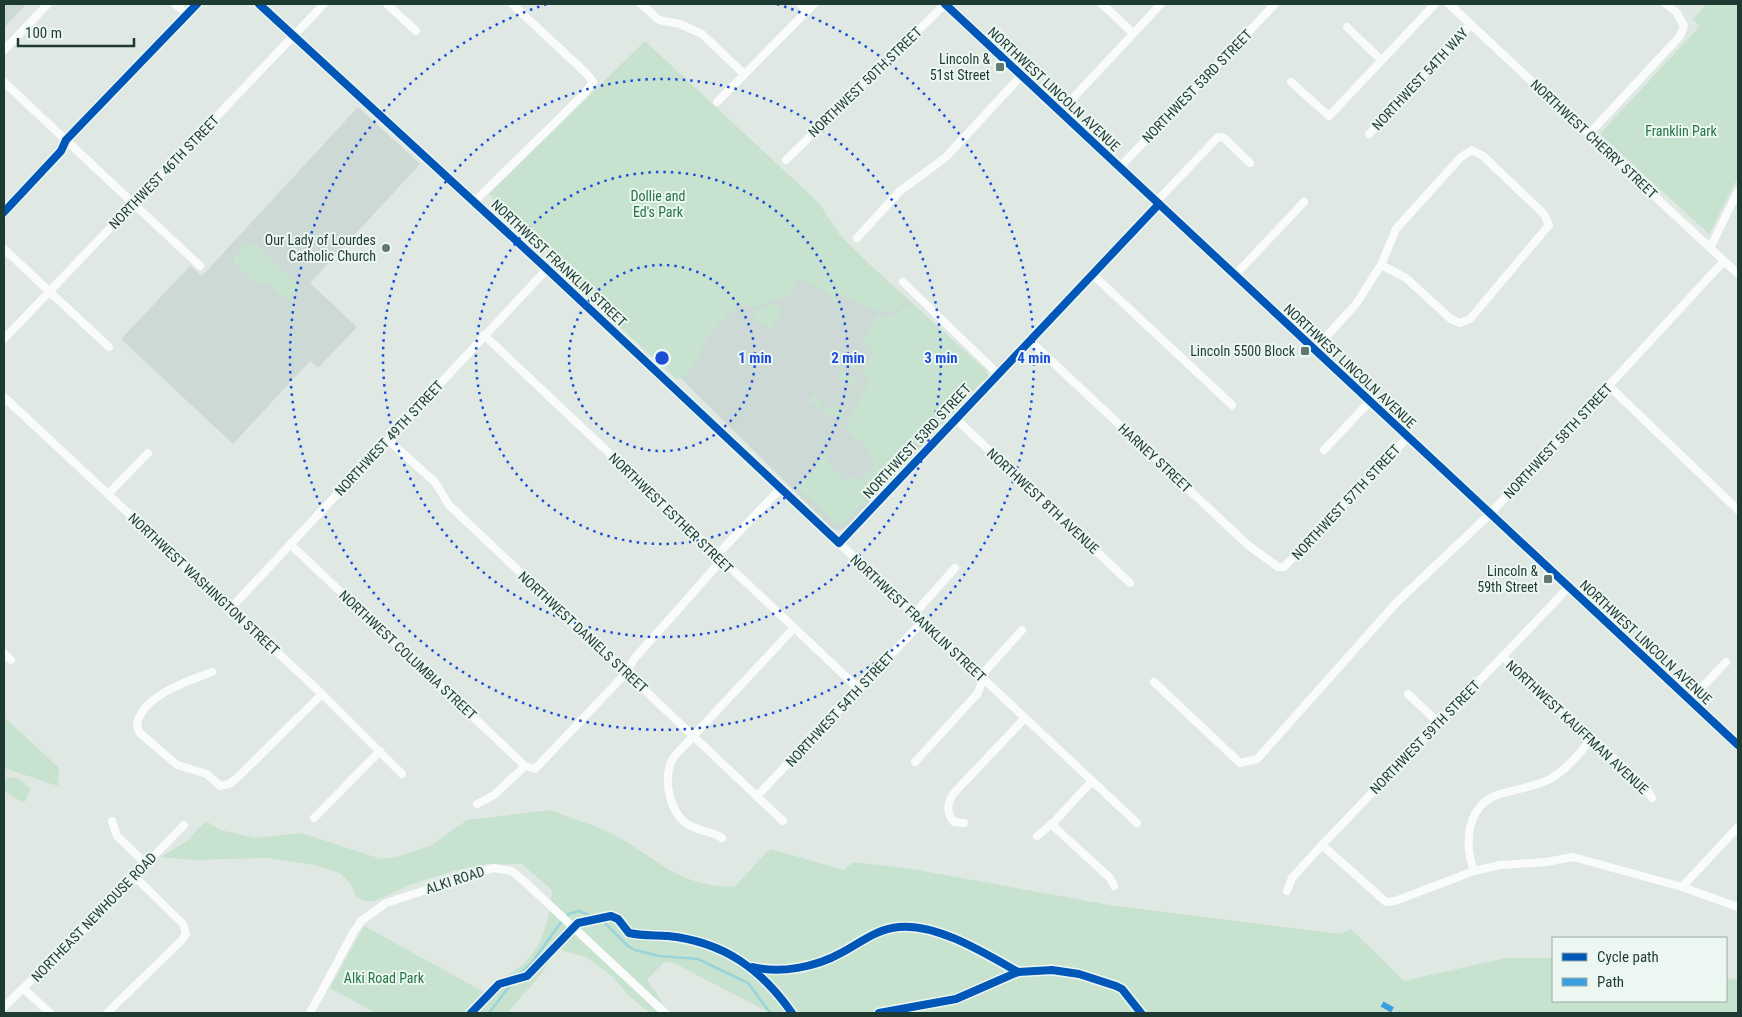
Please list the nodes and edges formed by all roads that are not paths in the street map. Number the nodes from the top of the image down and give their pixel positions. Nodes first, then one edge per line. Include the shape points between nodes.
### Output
1 (48, 4) edge
2 (175, 4) edge
3 (197, 4) edge
4 (259, 4) edge
5 (324, 4) edge
6 (387, 4) edge
7 (512, 4) edge
8 (641, 4) edge
9 (800, 4) edge
10 (814, 4) edge
11 (945, 4) edge
12 (1102, 4) edge
13 (1161, 4) edge
14 (1275, 4) edge
15 (1435, 4) edge
16 (1449, 4) edge
17 (1666, 4) edge
18 (807, 11) junction
19 (186, 14) junction
20 (1471, 24) junction
21 (1347, 27) dead end
22 (416, 31) dead end
23 (1133, 33) junction
24 (293, 36) junction
25 (4, 50) edge
26 (1382, 60) junction
27 (744, 74) junction
28 (1021, 76) junction
29 (4, 82) edge
30 (1291, 82) dead end
31 (717, 102) dead end
32 (1060, 112) junction
33 (1369, 134) dead end
34 (1589, 134) junction
35 (66, 140) junction
36 (786, 160) dead end
37 (1250, 163) dead end
38 (1119, 168) junction
39 (1738, 191) edge
40 (475, 201) junction
41 (1304, 202) dead end
42 (1157, 203) junction
43 (133, 204) junction
44 (4, 212) edge
45 (857, 238) dead end
46 (1710, 248) junction
47 (4, 249) edge
48 (1724, 261) junction
49 (1381, 265) junction
50 (200, 266) dead end
51 (547, 269) junction
52 (1092, 274) junction
53 (1738, 274) edge
54 (1235, 275) junction
55 (903, 282) dead end
56 (49, 292) junction
57 (484, 334) junction
58 (4, 339) edge
59 (1029, 340) junction
60 (109, 347) dead end
61 (1314, 350) junction
62 (998, 374) junction
63 (1609, 386) junction
64 (4, 397) edge
65 (1370, 401) junction
66 (1232, 405) dead end
67 (956, 419) junction
68 (1408, 437) junction
69 (388, 440) junction
70 (1324, 450) dead end
71 (148, 453) dead end
72 (781, 488) junction
73 (108, 494) junction
74 (1738, 510) edge
75 (1490, 514) junction
76 (839, 543) junction
77 (290, 544) junction
78 (718, 558) junction
79 (1284, 567) joint
80 (955, 568) dead end
81 (1130, 583) dead end
82 (1569, 587) junction
83 (231, 608) junction
84 (914, 614) junction
85 (922, 622) junction
86 (794, 628) junction
87 (1022, 630) dead end
88 (4, 653) edge
89 (1502, 656) junction
90 (11, 660) dead end
91 (1726, 662) dead end
92 (212, 672) dead end
93 (626, 673) junction
94 (982, 679) junction
95 (1154, 682) dead end
96 (859, 689) junction
97 (322, 694) junction
98 (1408, 694) dead end
99 (1690, 700) junction
100 (1024, 718) junction
101 (1438, 723) junction
102 (693, 736) junction
103 (1592, 738) junction
104 (1738, 745) edge
105 (380, 751) junction
106 (915, 762) dead end
107 (525, 766) junction
108 (402, 774) dead end
109 (1092, 781) junction
110 (757, 796) junction
111 (1652, 798) dead end
112 (477, 804) dead end
113 (314, 818) dead end
114 (112, 821) dead end
115 (783, 821) dead end
116 (964, 823) dead end
117 (1137, 823) dead end
118 (1051, 824) junction
119 (184, 825) dead end
120 (1738, 827) edge
121 (1037, 836) dead end
122 (722, 838) dead end
123 (1322, 845) junction
124 (146, 864) junction
125 (1474, 871) junction
126 (136, 878) junction
127 (1114, 886) dead end
128 (1682, 887) junction
129 (1287, 891) dead end
130 (1738, 908) edge
131 (24, 989) junction
132 (4, 1007) edge
133 (50, 1013) edge
134 (107, 1013) edge
135 (310, 1013) edge
136 (665, 1013) edge

1 - 25 street
2 - 19 street
3 - 19 street
4 - 24 street, NORTHWEST FRANKLIN STREET
5 - 24 street, NORTHWEST 46TH STREET
6 - 22 street
7 - 40 street via 593,82
8 - 27 street via 659,20 680,24 702,34
9 - 18 street
10 - 18 street
11 - 28 street, NORTHWEST LINCOLN AVENUE
11 - 36 street, NORTHWEST 50TH STREET
12 - 23 street
13 - 23 street
14 - 38 street, NORTHWEST 53RD STREET
15 - 26 street
16 - 20 street, NORTHWEST CHERRY STREET
17 - 34 street via 1677,13 1684,26 1680,36
18 - 27 street
19 - 35 street
20 - 33 street, NORTHWEST 54TH WAY
20 - 34 street, NORTHWEST CHERRY STREET
21 - 26 street
23 - 32 street
24 - 40 street, NORTHWEST FRANKLIN STREET
24 - 43 street, NORTHWEST 46TH STREET
26 - 30 street via 1329,116
27 - 31 street
28 - 32 street, NORTHWEST LINCOLN AVENUE
28 - 45 street via 946,157 900,191
29 - 35 street
32 - 38 street, NORTHWEST LINCOLN AVENUE
34 - 46 street, NORTHWEST CHERRY STREET
35 - 43 street
35 - 44 street via 61,151
37 - 42 street, NORTHWEST 53RD STREET via 1224,138 1218,137
38 - 42 street, NORTHWEST LINCOLN AVENUE
39 - 46 street
40 - 51 street, NORTHWEST FRANKLIN STREET
41 - 54 street
42 - 52 street, NORTHWEST 53RD STREET
42 - 54 street, NORTHWEST LINCOLN AVENUE
43 - 50 street
43 - 56 street, NORTHWEST 46TH STREET
46 - 48 street, NORTHWEST CHERRY STREET
47 - 56 street
48 - 53 street, NORTHWEST CHERRY STREET
48 - 63 street, NORTHWEST 58TH STREET
49 - 49 street via 1396,229 1461,157 1472,150 1483,156 1544,214 1549,225 1470,319 1460,323 1451,320 1406,278
49 - 61 street via 1356,304
51 - 57 street, NORTHWEST 49TH STREET
51 - 72 street, NORTHWEST FRANKLIN STREET
52 - 59 street, NORTHWEST 53RD STREET
52 - 66 street
54 - 61 street, NORTHWEST LINCOLN AVENUE
55 - 62 street
56 - 58 street, NORTHWEST 46TH STREET
56 - 60 street
57 - 69 street, NORTHWEST 49TH STREET
57 - 78 street, NORTHWEST ESTHER STREET
59 - 62 street, NORTHWEST 53RD STREET
59 - 79 street, HARNEY STREET via 1249,546 1278,568
61 - 65 street, NORTHWEST LINCOLN AVENUE
62 - 67 street, NORTHWEST 53RD STREET
63 - 74 street
63 - 75 street, NORTHWEST 58TH STREET
64 - 73 street, NORTHWEST WASHINGTON STREET
65 - 68 street, NORTHWEST LINCOLN AVENUE
65 - 70 street
67 - 76 street, NORTHWEST 53RD STREET
67 - 81 street, NORTHWEST 8TH AVENUE
68 - 75 street, NORTHWEST LINCOLN AVENUE
68 - 79 street, NORTHWEST 57TH STREET
69 - 77 street, NORTHWEST 49TH STREET
69 - 93 street, NORTHWEST DANIELS STREET via 435,482 449,505
71 - 73 street
72 - 76 street, NORTHWEST FRANKLIN STREET
72 - 78 street
73 - 83 street, NORTHWEST WASHINGTON STREET
75 - 82 street, NORTHWEST LINCOLN AVENUE
75 - 95 street, NORTHWEST 58TH STREET via 1397,602 1257,759 1240,763
76 - 84 street, NORTHWEST FRANKLIN STREET
77 - 83 street, NORTHWEST 49TH STREET
77 - 107 street, NORTHWEST COLUMBIA STREET
78 - 86 street, NORTHWEST ESTHER STREET
78 - 93 street
80 - 84 street
82 - 89 street, NORTHWEST 59TH STREET
82 - 99 street, NORTHWEST LINCOLN AVENUE
83 - 97 street, NORTHWEST WASHINGTON STREET
84 - 85 street, NORTHWEST FRANKLIN STREET
85 - 94 street, NORTHWEST FRANKLIN STREET
85 - 96 street, NORTHWEST 54TH STREET
86 - 96 street, NORTHWEST ESTHER STREET
86 - 102 street
87 - 94 street via 986,670
88 - 90 street
89 - 101 street, NORTHWEST 59TH STREET
89 - 103 street, NORTHWEST KAUFFMAN AVENUE
91 - 99 street
92 - 97 street via 160,695 140,715 136,724 139,732 178,765 207,774 220,786 237,778
93 - 102 street, NORTHWEST DANIELS STREET
93 - 107 street via 535,770
94 - 100 street, NORTHWEST FRANKLIN STREET
94 - 106 street via 978,693
96 - 110 street, NORTHWEST 54TH STREET
97 - 105 street, NORTHWEST WASHINGTON STREET
98 - 101 street
99 - 104 street, NORTHWEST LINCOLN AVENUE
100 - 109 street, NORTHWEST FRANKLIN STREET
100 - 116 street via 950,798 950,817 954,822
101 - 123 street, NORTHWEST 59TH STREET
102 - 110 street, NORTHWEST DANIELS STREET
102 - 122 street via 670,764 668,781 674,810 686,824
103 - 111 street, NORTHWEST KAUFFMAN AVENUE via 1646,788
103 - 125 street via 1562,772 1546,781 1498,794 1480,806 1468,835 1468,854
105 - 108 street, NORTHWEST WASHINGTON STREET
105 - 113 street
107 - 112 street via 494,795
109 - 117 street, NORTHWEST FRANKLIN STREET
109 - 118 street
110 - 115 street, NORTHWEST DANIELS STREET
114 - 124 street via 118,836
118 - 121 street
118 - 127 street via 1110,878
119 - 124 street, NORTHEAST NEWHOUSE ROAD
120 - 128 street
123 - 125 street via 1386,902 1395,902
123 - 129 street, NORTHWEST 59TH STREET via 1292,878
124 - 126 street, NORTHEAST NEWHOUSE ROAD
125 - 128 street via 1572,857
126 - 131 street, NORTHEAST NEWHOUSE ROAD
126 - 134 street via 183,924 186,931 182,940
128 - 130 street
131 - 132 street, NORTHEAST NEWHOUSE ROAD
131 - 133 street
135 - 136 street, ALKI ROAD via 361,921 372,912 398,898 493,868 512,871

